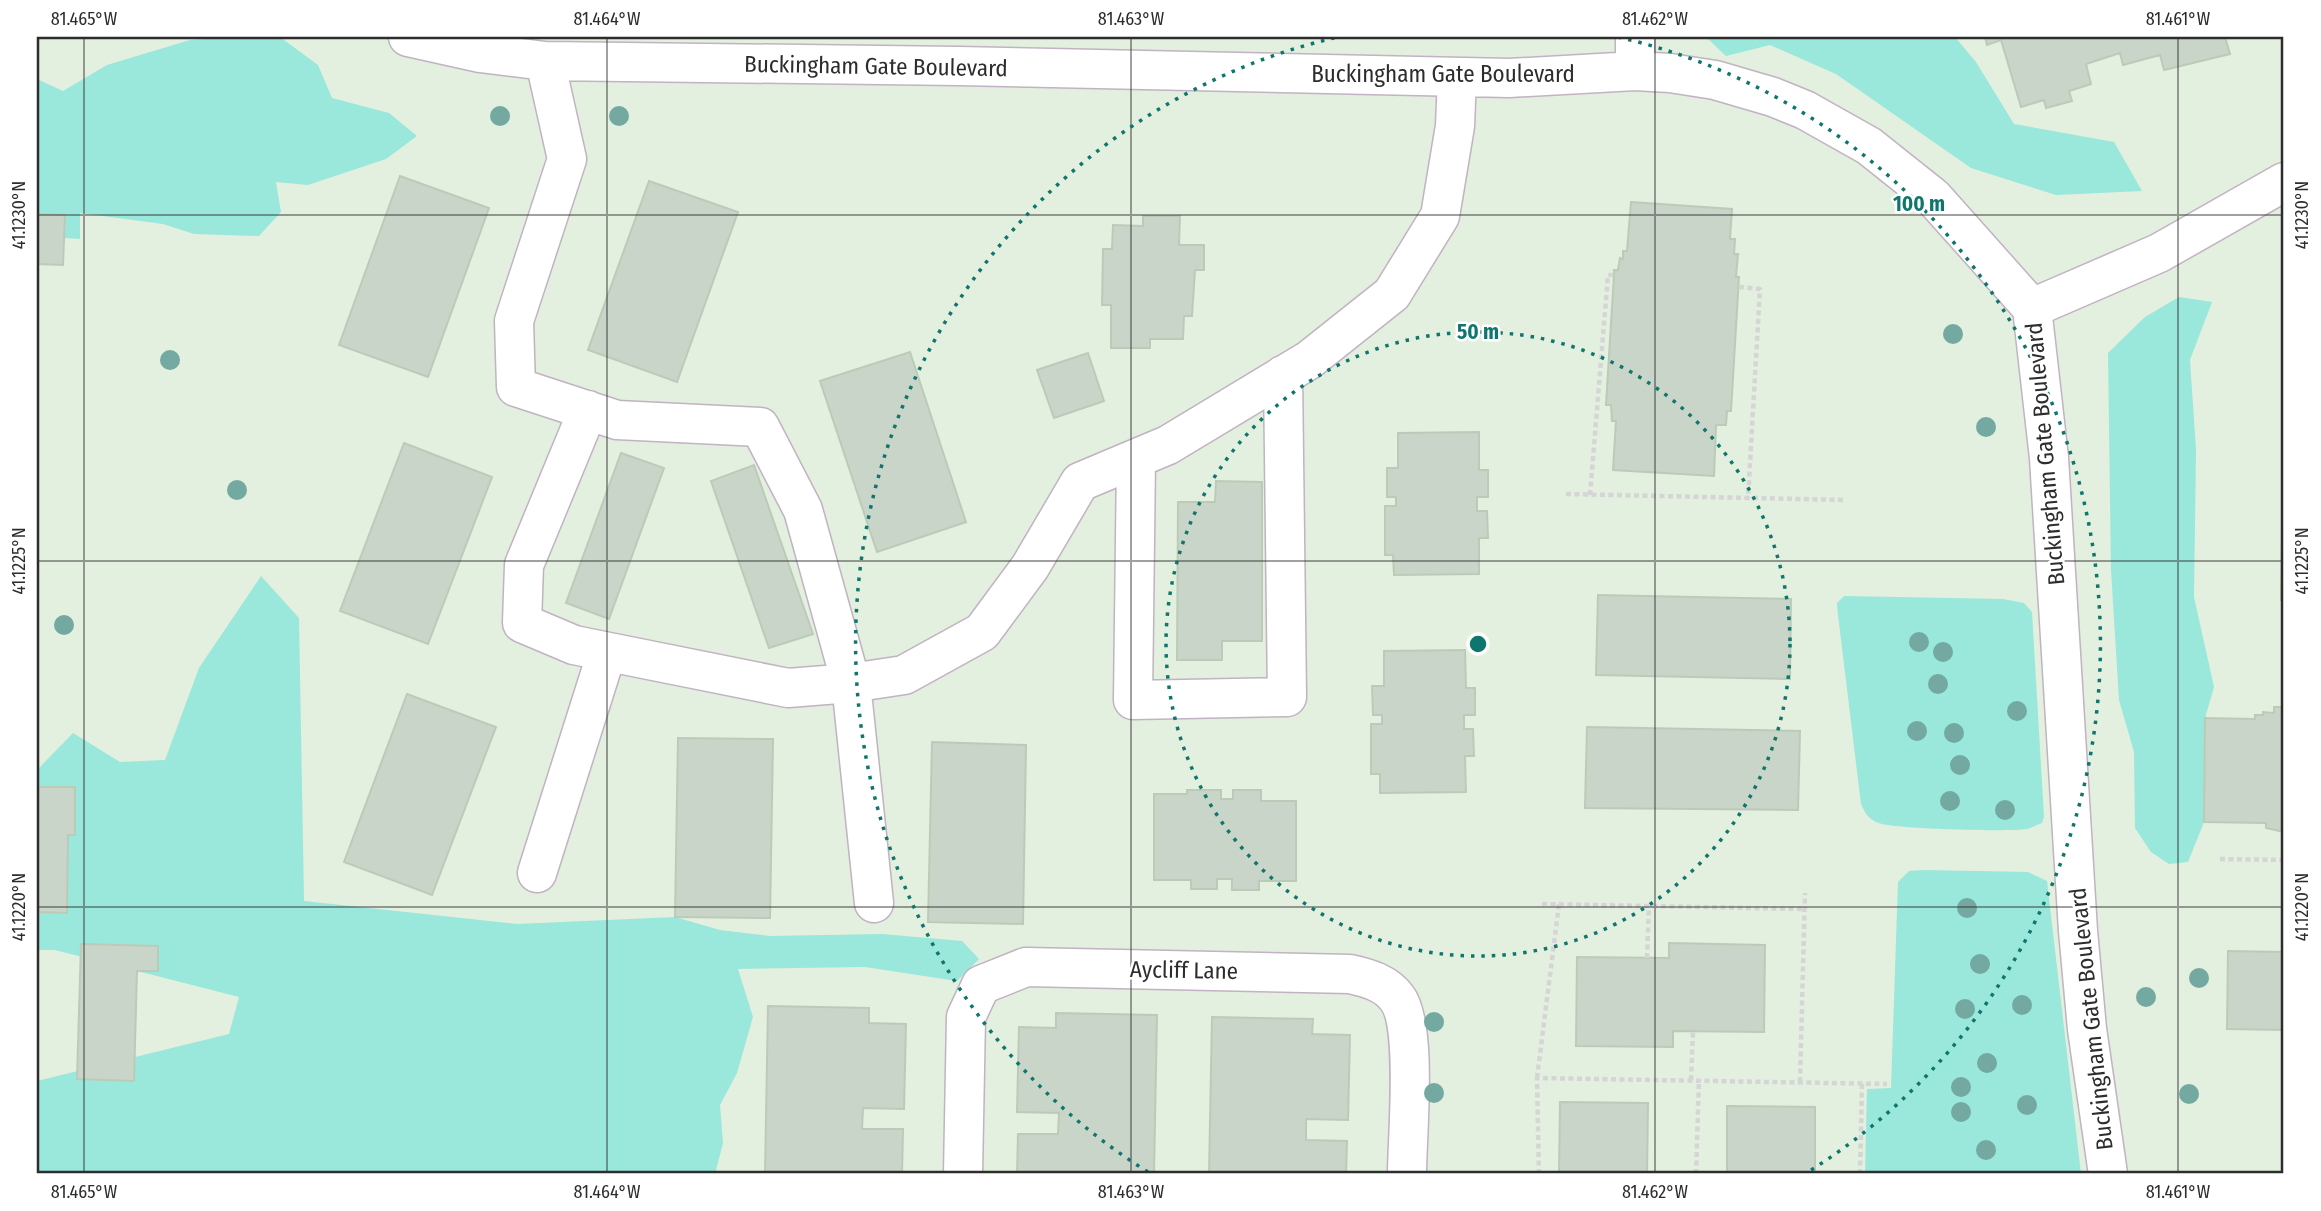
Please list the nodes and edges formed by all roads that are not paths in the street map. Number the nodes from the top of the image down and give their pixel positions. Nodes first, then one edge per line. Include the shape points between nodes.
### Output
1 (408, 37) edge
2 (824, 51) edge
3 (1080, 53) edge
4 (1635, 54) edge
5 (545, 61) junction
6 (1457, 77) junction
7 (2284, 181) edge
8 (2032, 308) junction
9 (1283, 375) junction
10 (587, 410) junction
11 (1136, 458) junction
12 (607, 652) junction
13 (851, 683) junction
14 (537, 873) dead end
15 (874, 903) dead end
16 (963, 1174) edge
17 (1407, 1174) edge
18 (2108, 1174) edge

1 - 5 street, Buckingham Gate Boulevard via 480,54
2 - 3 street, Buckingham Gate Boulevard
2 - 5 street, Buckingham Gate Boulevard
3 - 6 street, Buckingham Gate Boulevard
4 - 6 street, Buckingham Gate Boulevard via 1509,78
4 - 8 street, Buckingham Gate Boulevard via 1773,97 1869,146 1933,197
5 - 10 street via 567,159 514,321 516,387
6 - 9 street via 1455,126 1440,216 1392,294
7 - 8 street via 2159,253
8 - 18 street, Buckingham Gate Boulevard via 2049,458 2079,944
9 - 11 street via 1168,445
9 - 11 street via 1287,697 1133,700
10 - 12 street via 524,565 522,623 575,645
10 - 13 street via 617,420 760,427 803,510
11 - 13 street via 1080,482 1030,567 982,632 904,675
12 - 13 street via 788,688
12 - 14 street
13 - 15 street
16 - 17 street, Aycliff Lane via 966,1017 981,985 1026,967 1350,974 1374,979 1398,998 1409,1026

